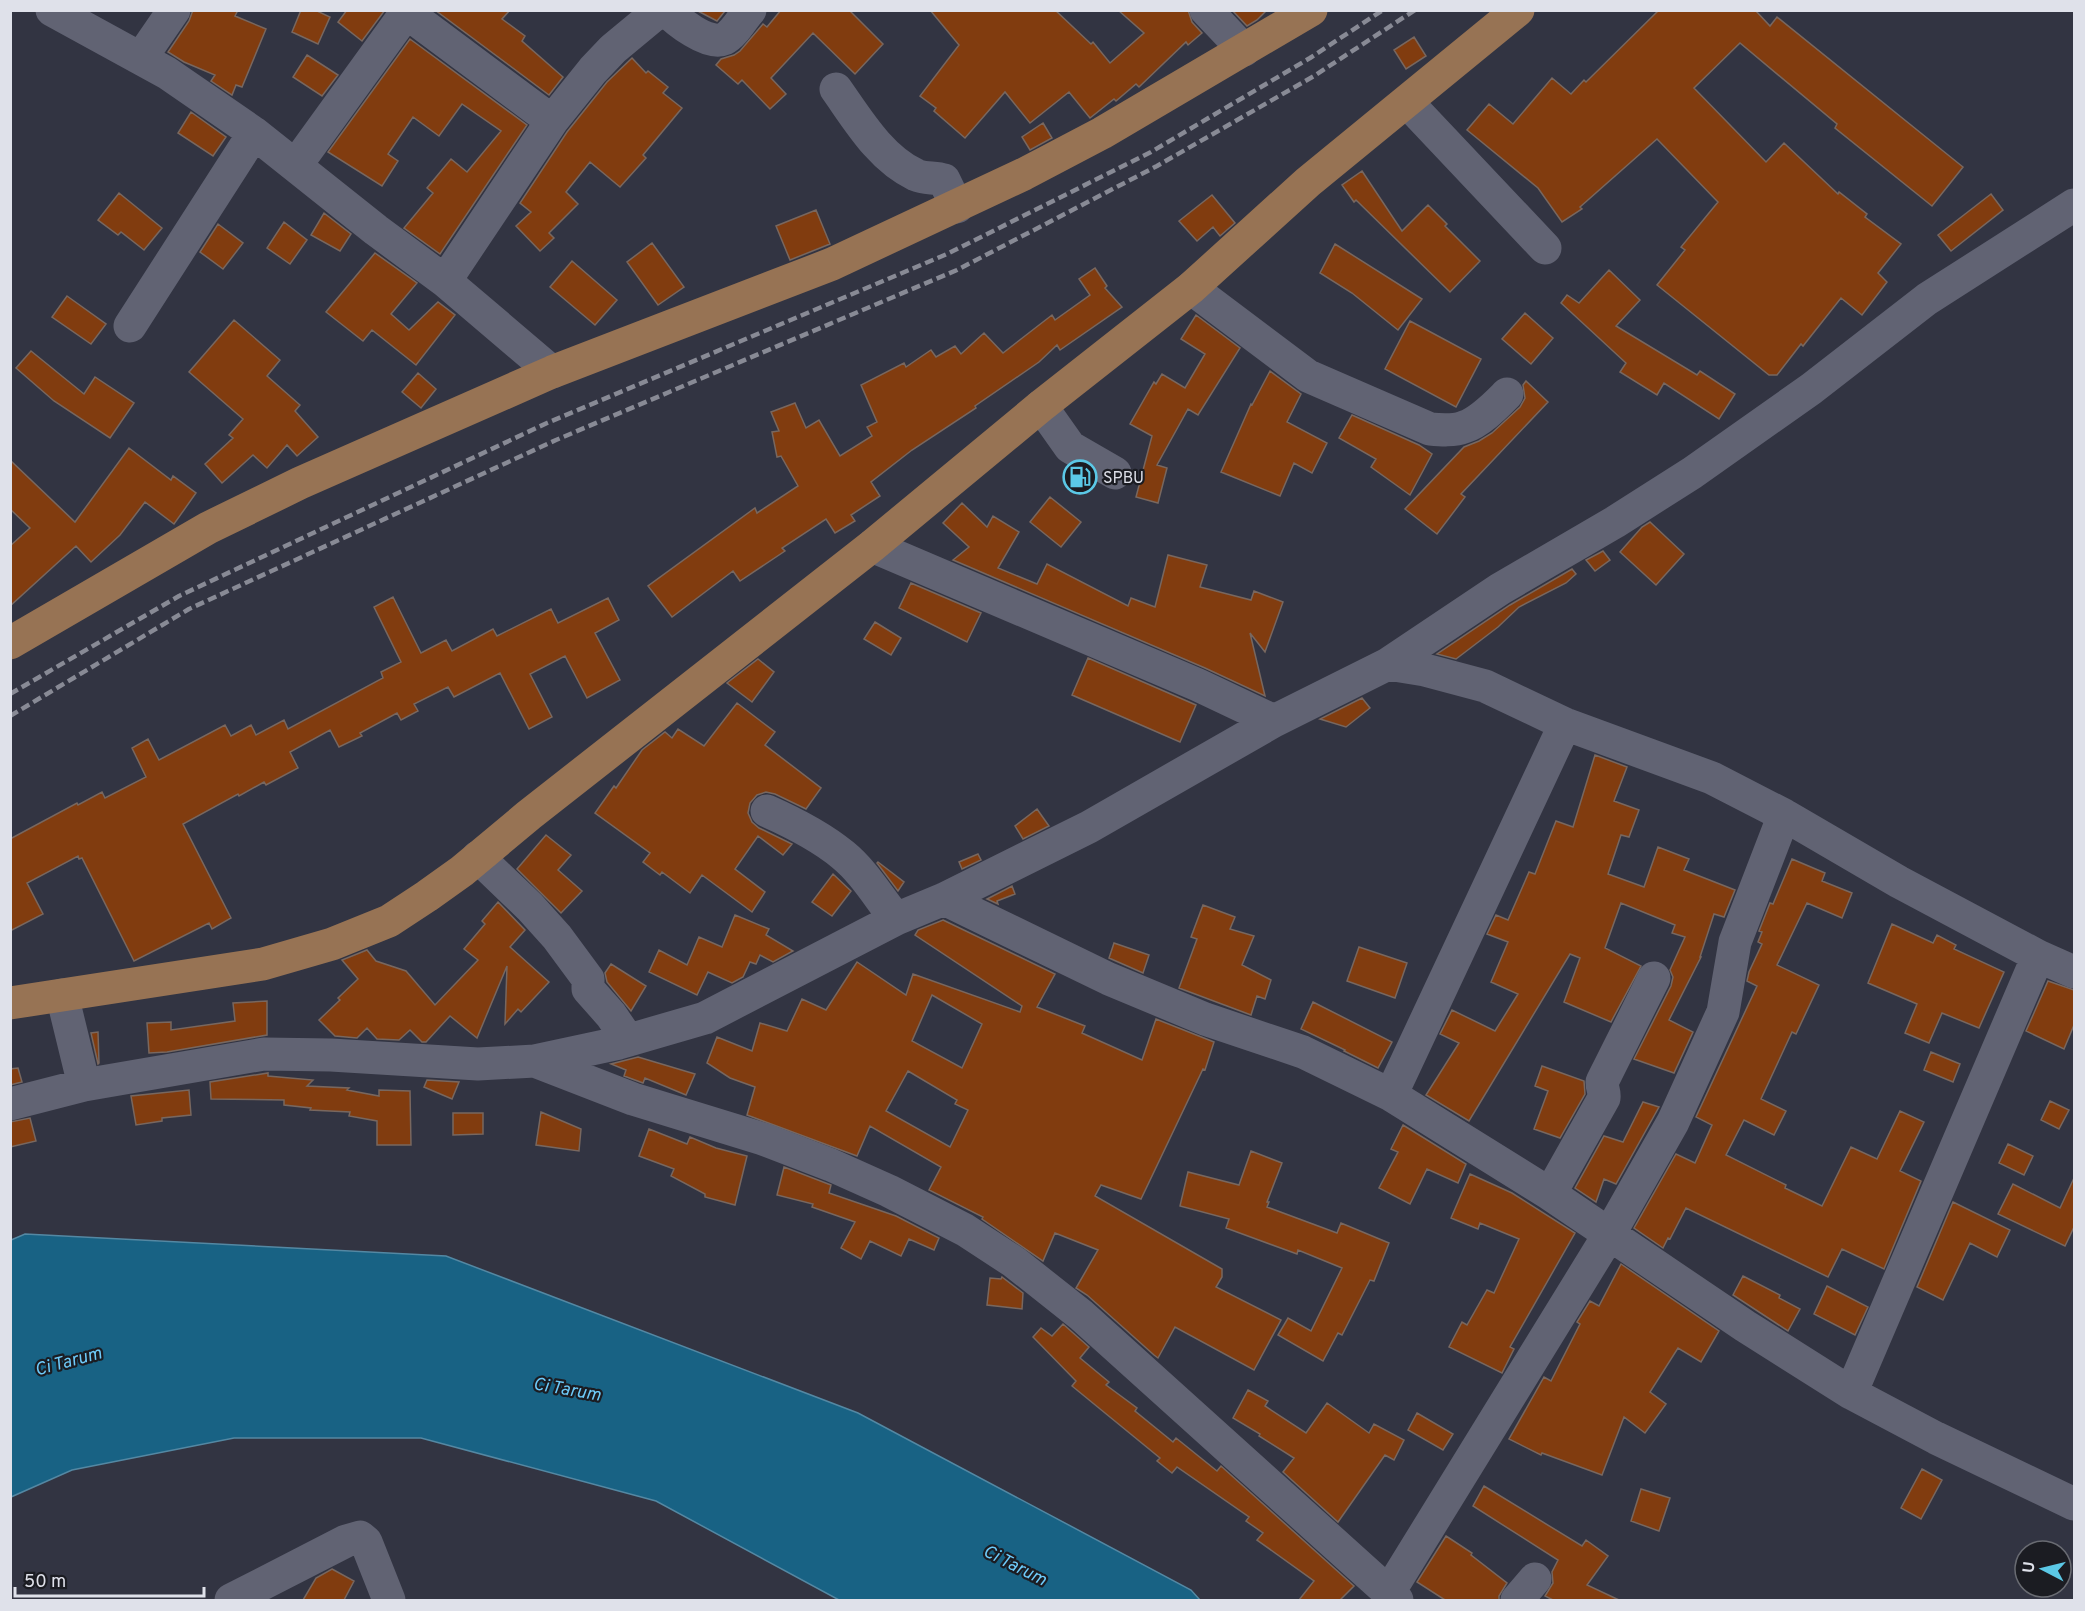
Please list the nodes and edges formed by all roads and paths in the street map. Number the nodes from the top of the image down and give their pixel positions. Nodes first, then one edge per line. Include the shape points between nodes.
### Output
1 (52, 10) edge
2 (174, 10) edge
3 (660, 10) edge
4 (666, 10) edge
5 (750, 10) edge
6 (1206, 10) edge
7 (1311, 10) edge
8 (1518, 10) edge
9 (404, 12) edge
10 (1244, 50) junction
11 (141, 58) junction
12 (836, 89) dead end
13 (1407, 102) junction
14 (552, 121) junction
15 (254, 133) junction
16 (296, 165) junction
17 (2074, 205) edge
18 (957, 207) junction
19 (1545, 248) dead end
20 (445, 281) junction
21 (1191, 288) junction
22 (130, 326) dead end
23 (552, 372) junction
24 (1507, 394) dead end
25 (1041, 406) junction
26 (1115, 473) dead end
27 (872, 546) junction
28 (10, 643) edge
29 (1388, 664) junction
30 (1274, 721) junction
31 (1565, 724) junction
32 (767, 811) dead end
33 (1784, 815) junction
34 (478, 858) junction
35 (944, 899) junction
36 (896, 919) junction
37 (2038, 956) junction
38 (2074, 972) edge
39 (1654, 978) dead end
40 (62, 995) junction
41 (10, 1004) edge
42 (628, 1040) junction
43 (535, 1061) junction
44 (84, 1085) junction
45 (1391, 1095) junction
46 (10, 1104) edge
47 (1550, 1194) junction
48 (1610, 1233) junction
49 (1851, 1393) junction
50 (2074, 1503) edge
51 (1393, 1596) edge
52 (231, 1600) edge
53 (389, 1600) edge

1 - 11 street
2 - 11 street
3 - 14 street via 613,49
4 - 5 street via 680,24 718,40 730,35
6 - 10 street
7 - 10 main road
8 - 13 main road
9 - 14 street
9 - 16 street
10 - 18 main road via 1102,133
11 - 15 street
12 - 18 street via 884,153 917,175 944,180
13 - 19 street
13 - 21 main road via 1308,182
14 - 20 street
15 - 16 street
15 - 22 street
16 - 20 street
17 - 29 street via 1927,299 1811,389 1692,473 1500,589
18 - 23 main road via 832,264
20 - 23 street
21 - 24 street via 1308,376 1430,429 1466,427
21 - 25 main road
23 - 28 main road via 208,528
25 - 26 street via 1070,447
25 - 27 main road
27 - 30 street
27 - 34 main road
29 - 30 street
29 - 31 street via 1485,686
30 - 35 street via 1089,827
31 - 33 street via 1712,778
31 - 45 street
32 - 36 street via 795,823 844,856
33 - 37 street
33 - 48 street via 1734,942 1727,997 1717,1027 1673,1122
34 - 40 main road via 389,921 332,944 263,964
34 - 42 street via 557,937 588,979 588,989
35 - 36 street
35 - 45 street via 1109,979 1204,1019 1303,1052
36 - 42 street via 705,1018
37 - 38 street
37 - 49 street
39 - 47 street via 1602,1082 1604,1098
40 - 41 main road
40 - 44 street
42 - 43 street
43 - 44 street via 478,1064 264,1054
43 - 51 street via 633,1100 763,1139 831,1165 965,1230 1014,1262 1081,1315
44 - 46 street
45 - 47 street
47 - 48 street
48 - 49 street
48 - 51 street
49 - 50 street
52 - 53 street via 360,1537 366,1542

